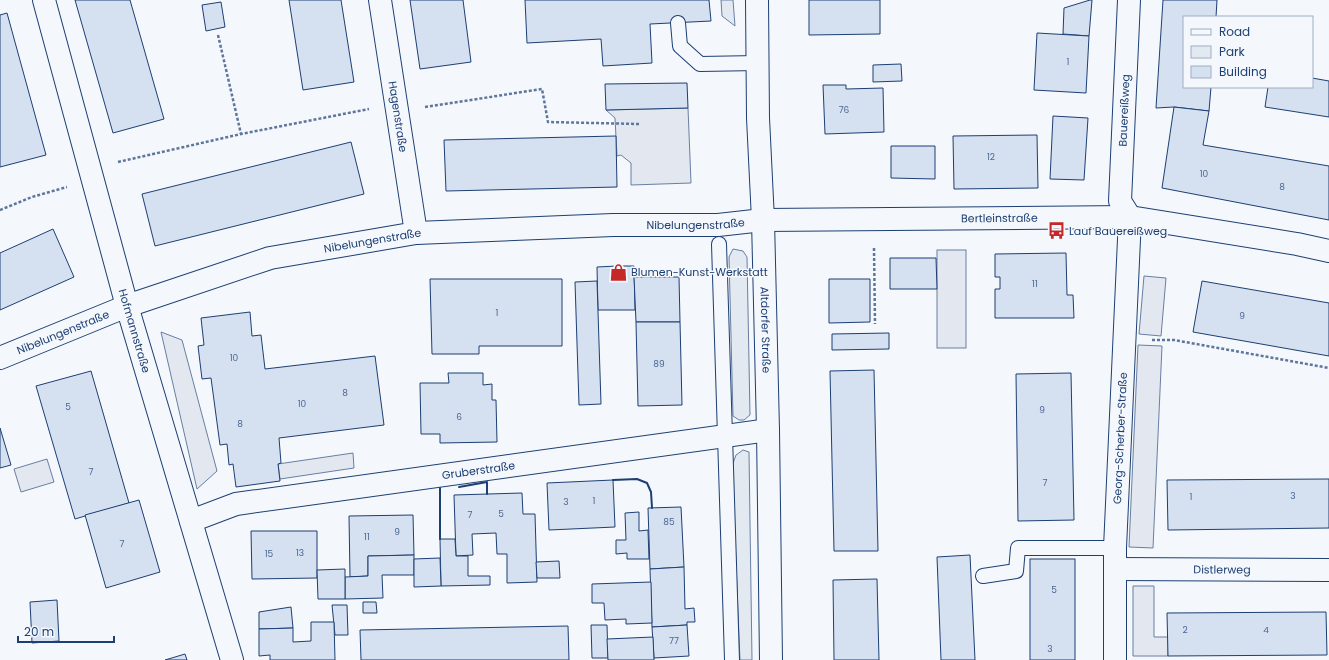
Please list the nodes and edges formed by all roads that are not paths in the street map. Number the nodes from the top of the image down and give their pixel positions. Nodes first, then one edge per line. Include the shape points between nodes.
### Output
1 (44, 0) edge
2 (380, 0) edge
3 (757, 0) edge
4 (1129, 0) edge
5 (678, 23) dead end
6 (758, 63) junction
7 (1130, 217) junction
8 (763, 220) junction
9 (416, 233) junction
10 (719, 244) dead end
11 (1329, 251) edge
12 (127, 306) junction
13 (0, 358) edge
14 (768, 430) junction
15 (724, 436) junction
16 (191, 521) junction
17 (1115, 558) junction
18 (1329, 570) edge
19 (983, 576) dead end
20 (232, 660) edge
21 (732, 660) edge
22 (771, 660) edge
23 (1115, 660) edge

1 - 12 street, Hofmannstraße
2 - 9 street, Hagenstraße
3 - 6 street, Altdorfer Straße
4 - 7 street, Bauereißweg via 1120,201
5 - 6 lane via 680,46 700,64
6 - 8 street, Altdorfer Straße
7 - 8 street, Bertleinstraße
7 - 11 street, Bertleinstraße
7 - 17 street, Georg-Scherber-Straße
8 - 9 street, Nibelungenstraße via 718,225 614,225
8 - 14 street, Altdorfer Straße
9 - 12 street, Nibelungenstraße via 270,258
10 - 15 lane
12 - 13 street, Nibelungenstraße
12 - 16 street, Hofmannstraße
14 - 15 street, Gruberstraße
14 - 22 street, Altdorfer Straße
15 - 16 street, Gruberstraße via 236,504
15 - 21 lane
16 - 20 street, Hofmannstraße
17 - 18 street, Distlerweg
17 - 19 lane via 1018,548 1016,571
17 - 23 street, Georg-Scherber-Straße

